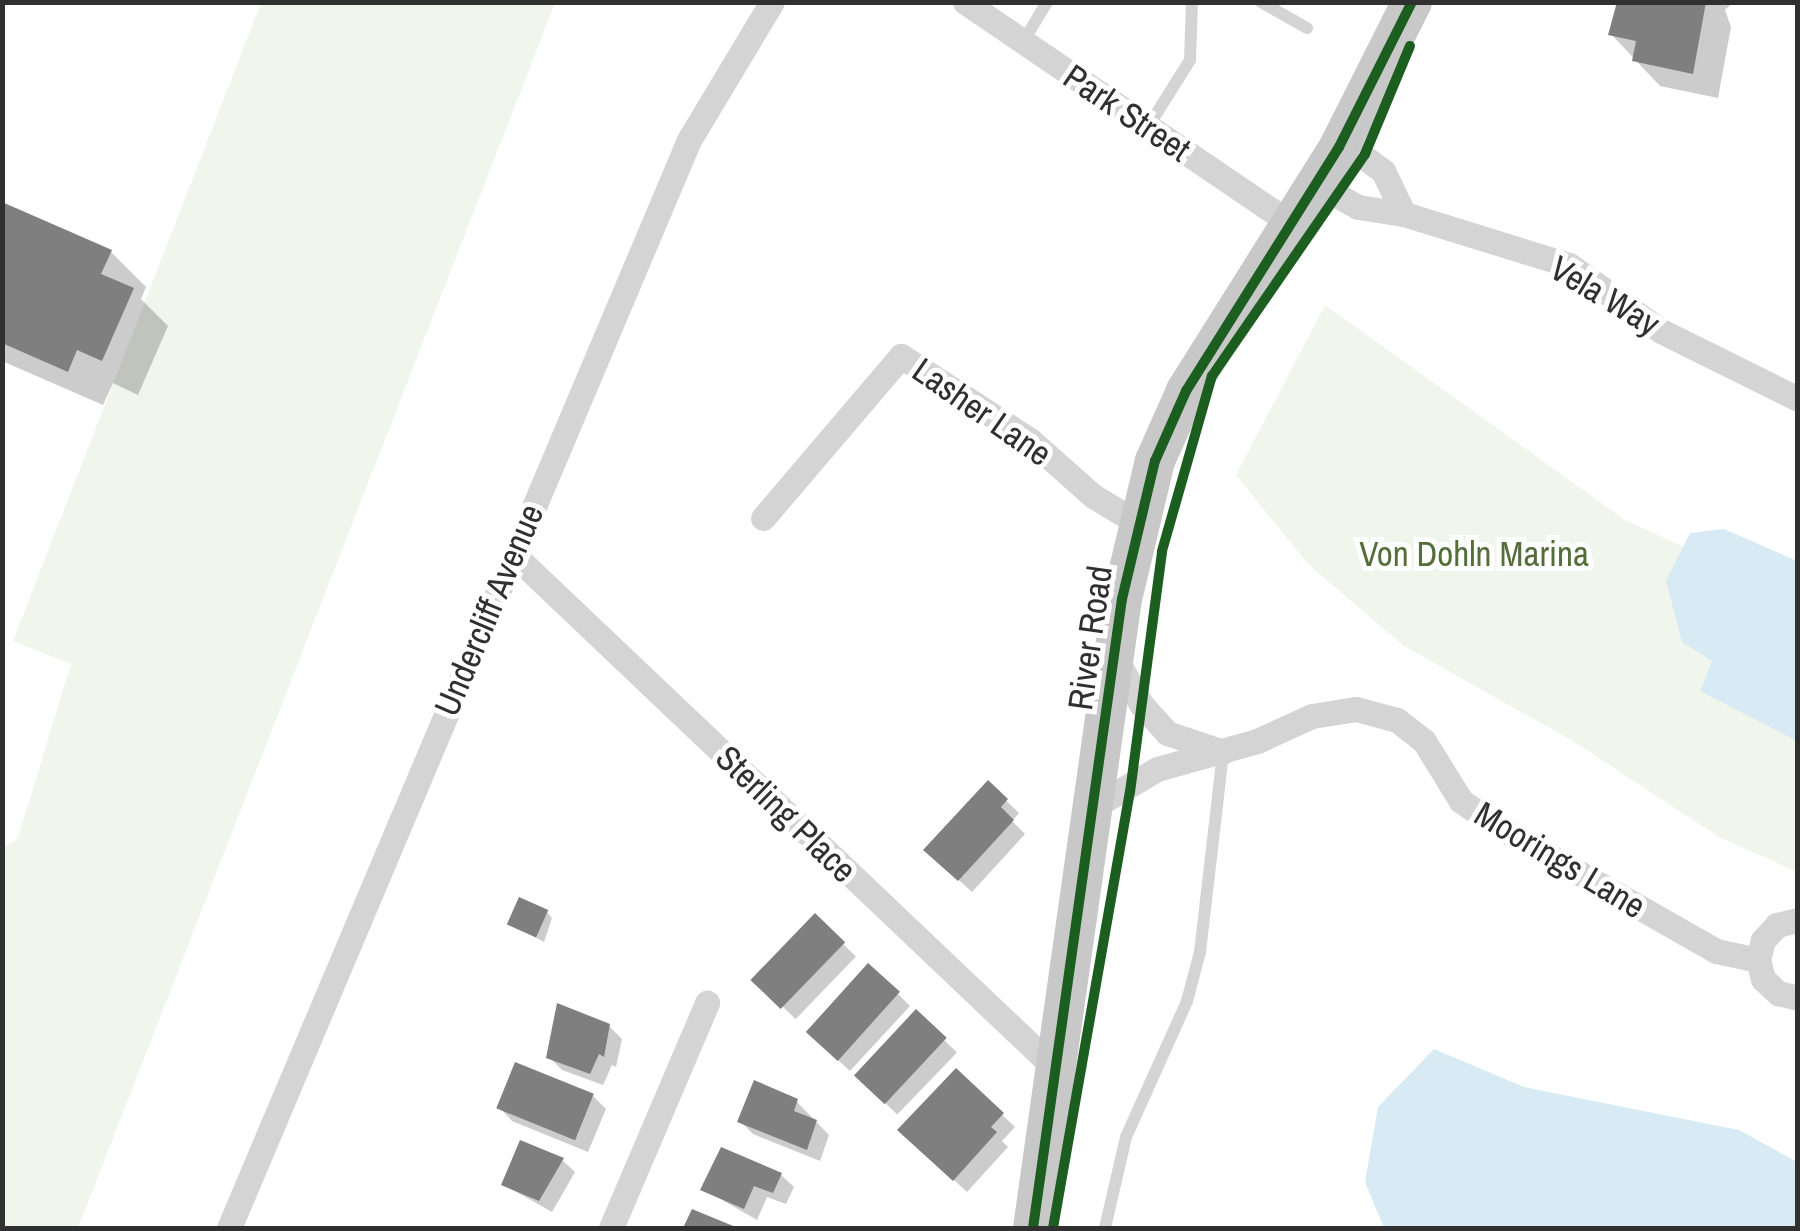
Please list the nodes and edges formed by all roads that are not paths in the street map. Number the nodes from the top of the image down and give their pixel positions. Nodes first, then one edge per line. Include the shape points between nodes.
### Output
1 (772, 2) edge
2 (965, 2) edge
3 (1047, 2) edge
4 (1192, 2) edge
5 (1261, 2) edge
6 (1412, 2) edge
7 (1306, 28) dead end
8 (1023, 42) junction
9 (1148, 127) junction
10 (1342, 140) junction
11 (1315, 184) junction
12 (1404, 214) junction
13 (1290, 223) junction
14 (1798, 399) edge
15 (763, 518) dead end
16 (1138, 523) junction
17 (513, 554) junction
18 (1115, 657) junction
19 (1223, 752) junction
20 (1095, 806) junction
21 (1798, 920) edge
22 (1758, 960) junction
23 (1798, 998) edge
24 (707, 1003) dead end
25 (1060, 1073) junction
26 (230, 1228) edge
27 (612, 1228) edge
28 (1033, 1228) edge
29 (1105, 1228) edge

1 - 17 street, Undercliff Avenue via 689,140
2 - 8 street, Park Street
3 - 8 lane
4 - 9 lane via 1190,60
5 - 7 lane
6 - 10 main road, River Road
8 - 9 street, Park Street
9 - 13 street, Park Street
10 - 11 main road, River Road
10 - 12 street via 1384,172
11 - 12 street, Vela Way via 1358,208
11 - 13 main road, River Road
12 - 14 street, Vela Way via 1569,265 1662,330
13 - 16 main road, River Road via 1186,391
15 - 16 street, Lasher Lane via 901,356 1030,440 1093,496
16 - 18 main road, River Road
17 - 25 street, Sterling Place
17 - 26 street, Undercliff Avenue
18 - 19 street via 1141,704 1167,733
18 - 20 main road, River Road
19 - 20 street, Moorings Lane via 1157,769
19 - 22 street, Moorings Lane via 1312,716 1356,709 1397,720 1424,741 1462,801 1490,820 1716,951
19 - 29 lane via 1200,952 1187,1000 1126,1138
20 - 25 main road, River Road
21 - 22 street via 1777,925 1763,940
22 - 23 street via 1763,979 1778,993
24 - 27 street
25 - 28 main road, River Road

